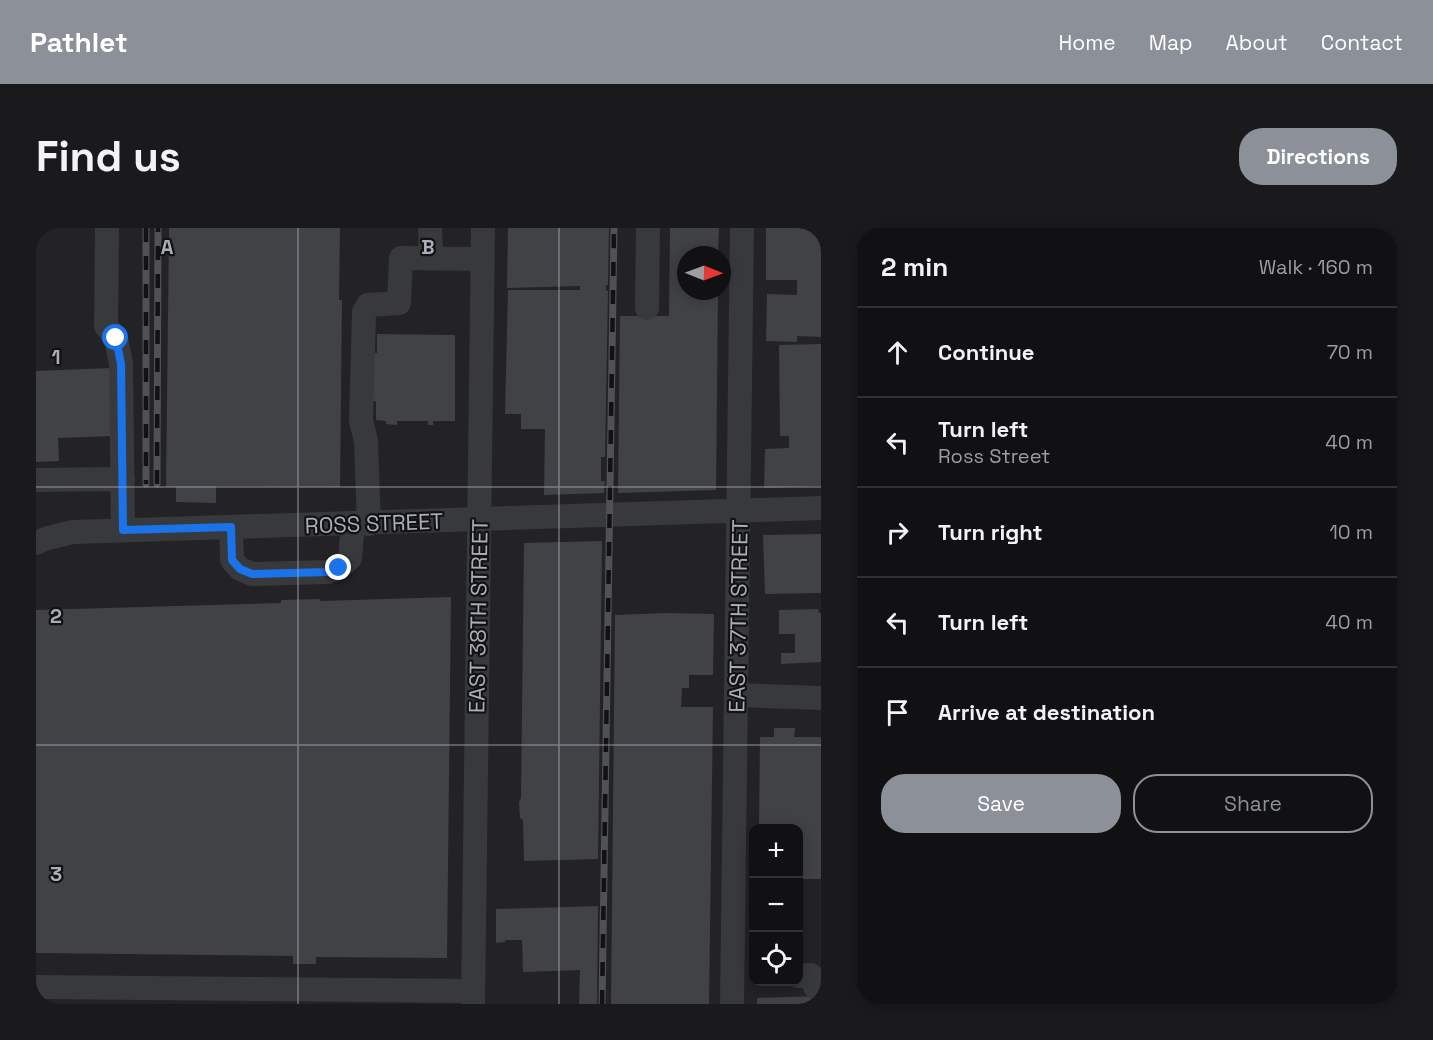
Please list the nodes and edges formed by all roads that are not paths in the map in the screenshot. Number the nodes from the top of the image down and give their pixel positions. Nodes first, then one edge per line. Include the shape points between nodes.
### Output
1 (107, 228) edge
2 (430, 228) edge
3 (483, 228) edge
4 (648, 228) edge
5 (742, 228) edge
6 (431, 258) junction
7 (482, 260) junction
8 (647, 308) dead end
9 (123, 479) junction
10 (36, 480) edge
11 (821, 508) edge
12 (739, 512) junction
13 (479, 520) junction
14 (361, 524) junction
15 (231, 527) junction
16 (123, 530) junction
17 (36, 543) edge
18 (736, 695) junction
19 (821, 698) edge
20 (743, 976) edge
21 (803, 976) edge
22 (36, 987) edge
23 (821, 987) edge
24 (473, 997) edge
25 (732, 1004) edge

1 - 9 street via 106,326 116,338 121,364
2 - 6 street
3 - 7 street, EAST 38TH STREET
4 - 8 street
5 - 12 street, EAST 37TH STREET
6 - 7 street
6 - 14 street via 401,258 399,303 368,305 364,312 361,421 366,441
7 - 13 street, EAST 38TH STREET
9 - 10 street
9 - 16 street
11 - 12 street, ROSS STREET
12 - 13 street, ROSS STREET
12 - 18 street, EAST 37TH STREET
13 - 14 street, ROSS STREET
13 - 24 street, EAST 38TH STREET
14 - 15 street, ROSS STREET
14 - 15 street via 350,558 339,568 328,572 252,574 232,560
15 - 16 street, ROSS STREET
16 - 17 street, ROSS STREET via 73,532
18 - 19 street
18 - 20 street, EAST 37TH STREET
20 - 25 street, EAST 37TH STREET
21 - 23 street via 811,975 815,987
22 - 24 street

